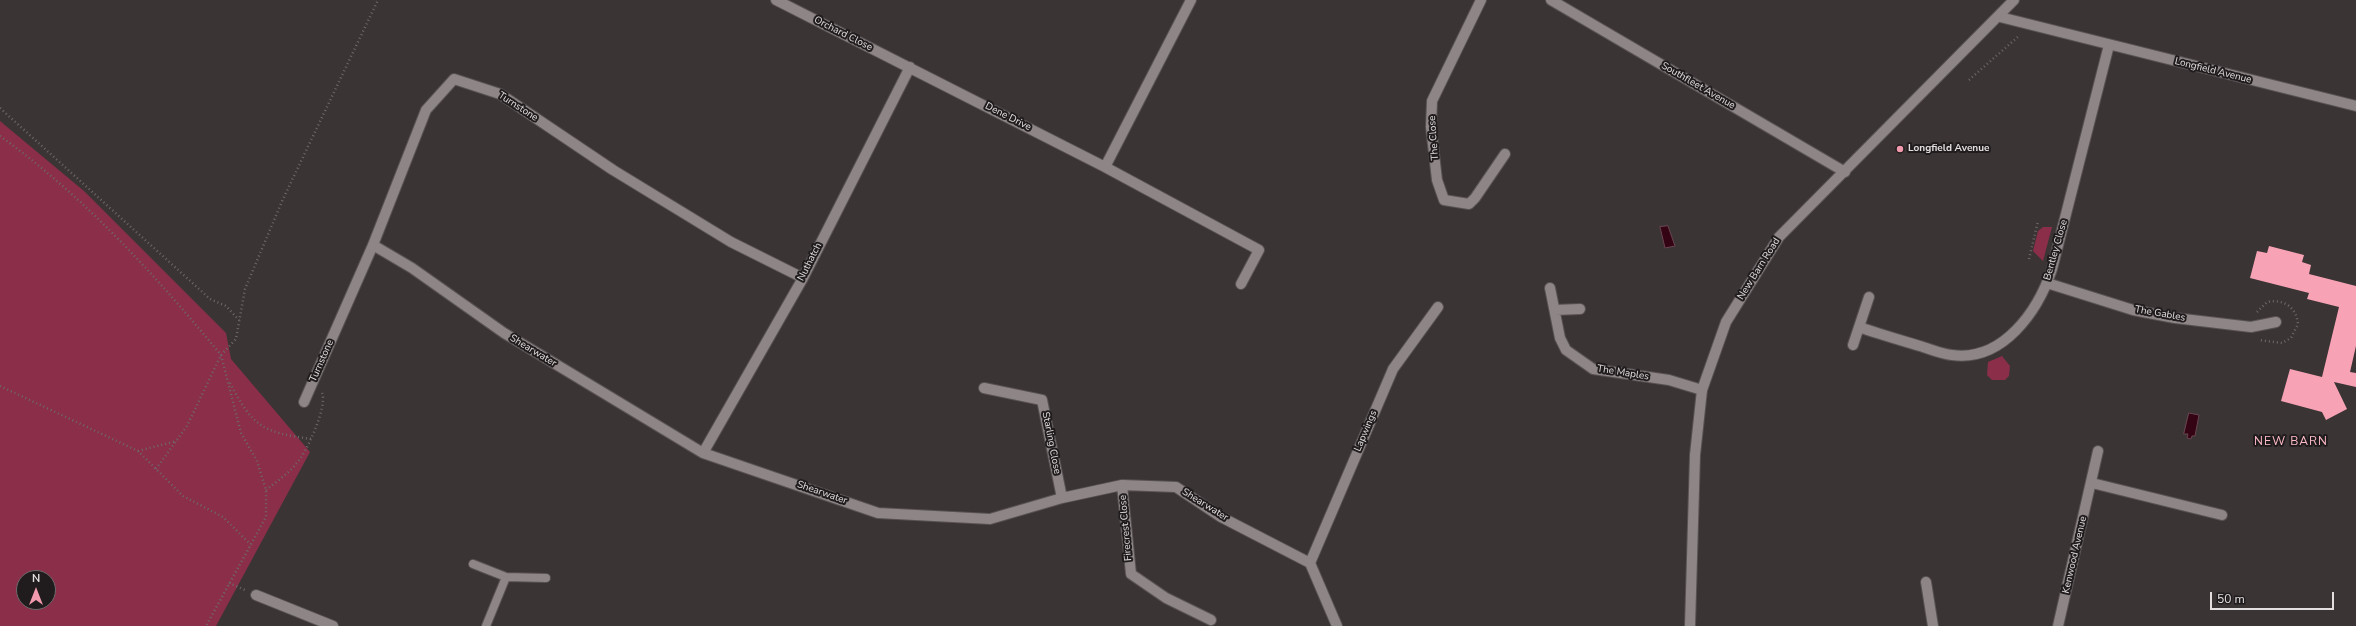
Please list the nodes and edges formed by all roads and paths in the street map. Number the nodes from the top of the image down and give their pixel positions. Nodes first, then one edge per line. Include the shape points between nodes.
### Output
1 (378, 0) edge
2 (776, 0) edge
3 (1191, 0) edge
4 (1480, 0) edge
5 (1551, 0) edge
6 (2014, 0) edge
7 (2000, 17) junction
8 (2024, 33) dead end
9 (2109, 45) junction
10 (910, 67) junction
11 (1969, 80) dead end
12 (2356, 106) edge
13 (0, 108) edge
14 (0, 136) edge
15 (1505, 154) dead end
16 (1106, 167) junction
17 (1845, 172) junction
18 (2038, 221) dead end
19 (373, 245) junction
20 (2029, 259) dead end
21 (802, 278) junction
22 (2047, 283) junction
23 (1241, 284) dead end
24 (1550, 288) dead end
25 (1869, 297) dead end
26 (1438, 307) dead end
27 (1580, 309) dead end
28 (1555, 310) junction
29 (2254, 315) dead end
30 (240, 321) junction
31 (2276, 322) dead end
32 (1859, 327) junction
33 (2251, 338) dead end
34 (1853, 345) dead end
35 (221, 355) junction
36 (314, 378) junction
37 (228, 379) junction
38 (0, 386) edge
39 (984, 388) dead end
40 (1702, 390) junction
41 (304, 402) dead end
42 (310, 439) junction
43 (177, 440) junction
44 (2098, 450) dead end
45 (138, 451) junction
46 (703, 453) junction
47 (156, 469) junction
48 (2092, 483) junction
49 (1122, 485) junction
50 (266, 490) junction
51 (1062, 498) junction
52 (2222, 515) dead end
53 (251, 545) junction
54 (1310, 563) junction
55 (473, 564) dead end
56 (506, 577) junction
57 (546, 578) dead end
58 (1926, 582) dead end
59 (256, 595) dead end
60 (1211, 620) dead end
61 (206, 626) edge
62 (333, 626) edge
63 (486, 626) edge
64 (1337, 626) edge
65 (1690, 626) edge
66 (1933, 626) edge
67 (2058, 626) edge

1 - 30 path via 283,199 245,289
2 - 10 street, Orchard Close
3 - 16 street
4 - 15 street, The Close via 1432,101 1431,127 1437,180 1444,200 1469,204 1476,198
5 - 17 street, Southfleet Avenue
6 - 7 street, New Barn Road
7 - 9 street, Longfield Avenue
7 - 17 street, New Barn Road
8 - 11 path
9 - 12 street, Longfield Avenue
9 - 22 street, Bentley Close
10 - 16 street, Dene Drive
10 - 21 street, Nuthatch
13 - 30 path via 210,299 226,306
14 - 35 path via 99,219 170,293
16 - 23 street, Dene Drive via 1259,250
17 - 40 street, New Barn Road via 1779,237 1726,322
18 - 20 path
19 - 21 street, Turnstone via 426,110 454,79 500,94 626,178 731,242
19 - 36 street, Turnstone
19 - 46 street, Shearwater via 412,268 504,333
21 - 46 street, Nuthatch
22 - 31 street, The Gables via 2133,310 2175,318 2251,327
22 - 32 street, Bentley Close via 2012,336 1976,353 1951,355
24 - 28 street, The Maples
25 - 32 street
26 - 54 street, Lapwings via 1393,369
27 - 28 street
28 - 40 street, The Maples via 1560,338 1566,350 1593,369 1669,380
29 - 33 path via 2267,302 2279,301 2292,308 2298,324 2291,338 2282,343
30 - 35 path via 236,339
32 - 34 street
35 - 37 path
35 - 43 path via 187,426
36 - 41 street, Turnstone
36 - 42 path via 324,396 319,418
37 - 42 path via 240,402 255,422 278,434
37 - 50 path via 241,433 257,461
38 - 45 path
39 - 51 street, Starling Close via 1042,400
40 - 65 street, New Barn Road via 1695,455
42 - 50 path via 297,464
43 - 45 path
43 - 47 path
44 - 48 street, Kenwood Avenue
45 - 47 path
46 - 51 street, Shearwater via 878,513 990,519
47 - 53 path via 183,496 223,517
48 - 52 street
48 - 67 street, Kenwood Avenue
49 - 51 street, Shearwater
49 - 54 street, Shearwater via 1176,487 1221,517
49 - 60 street, Firecrest Close via 1131,574 1166,598
50 - 53 path via 266,518
53 - 61 path
54 - 64 street
55 - 56 lane
56 - 57 lane
56 - 63 lane
58 - 66 street
59 - 62 street

